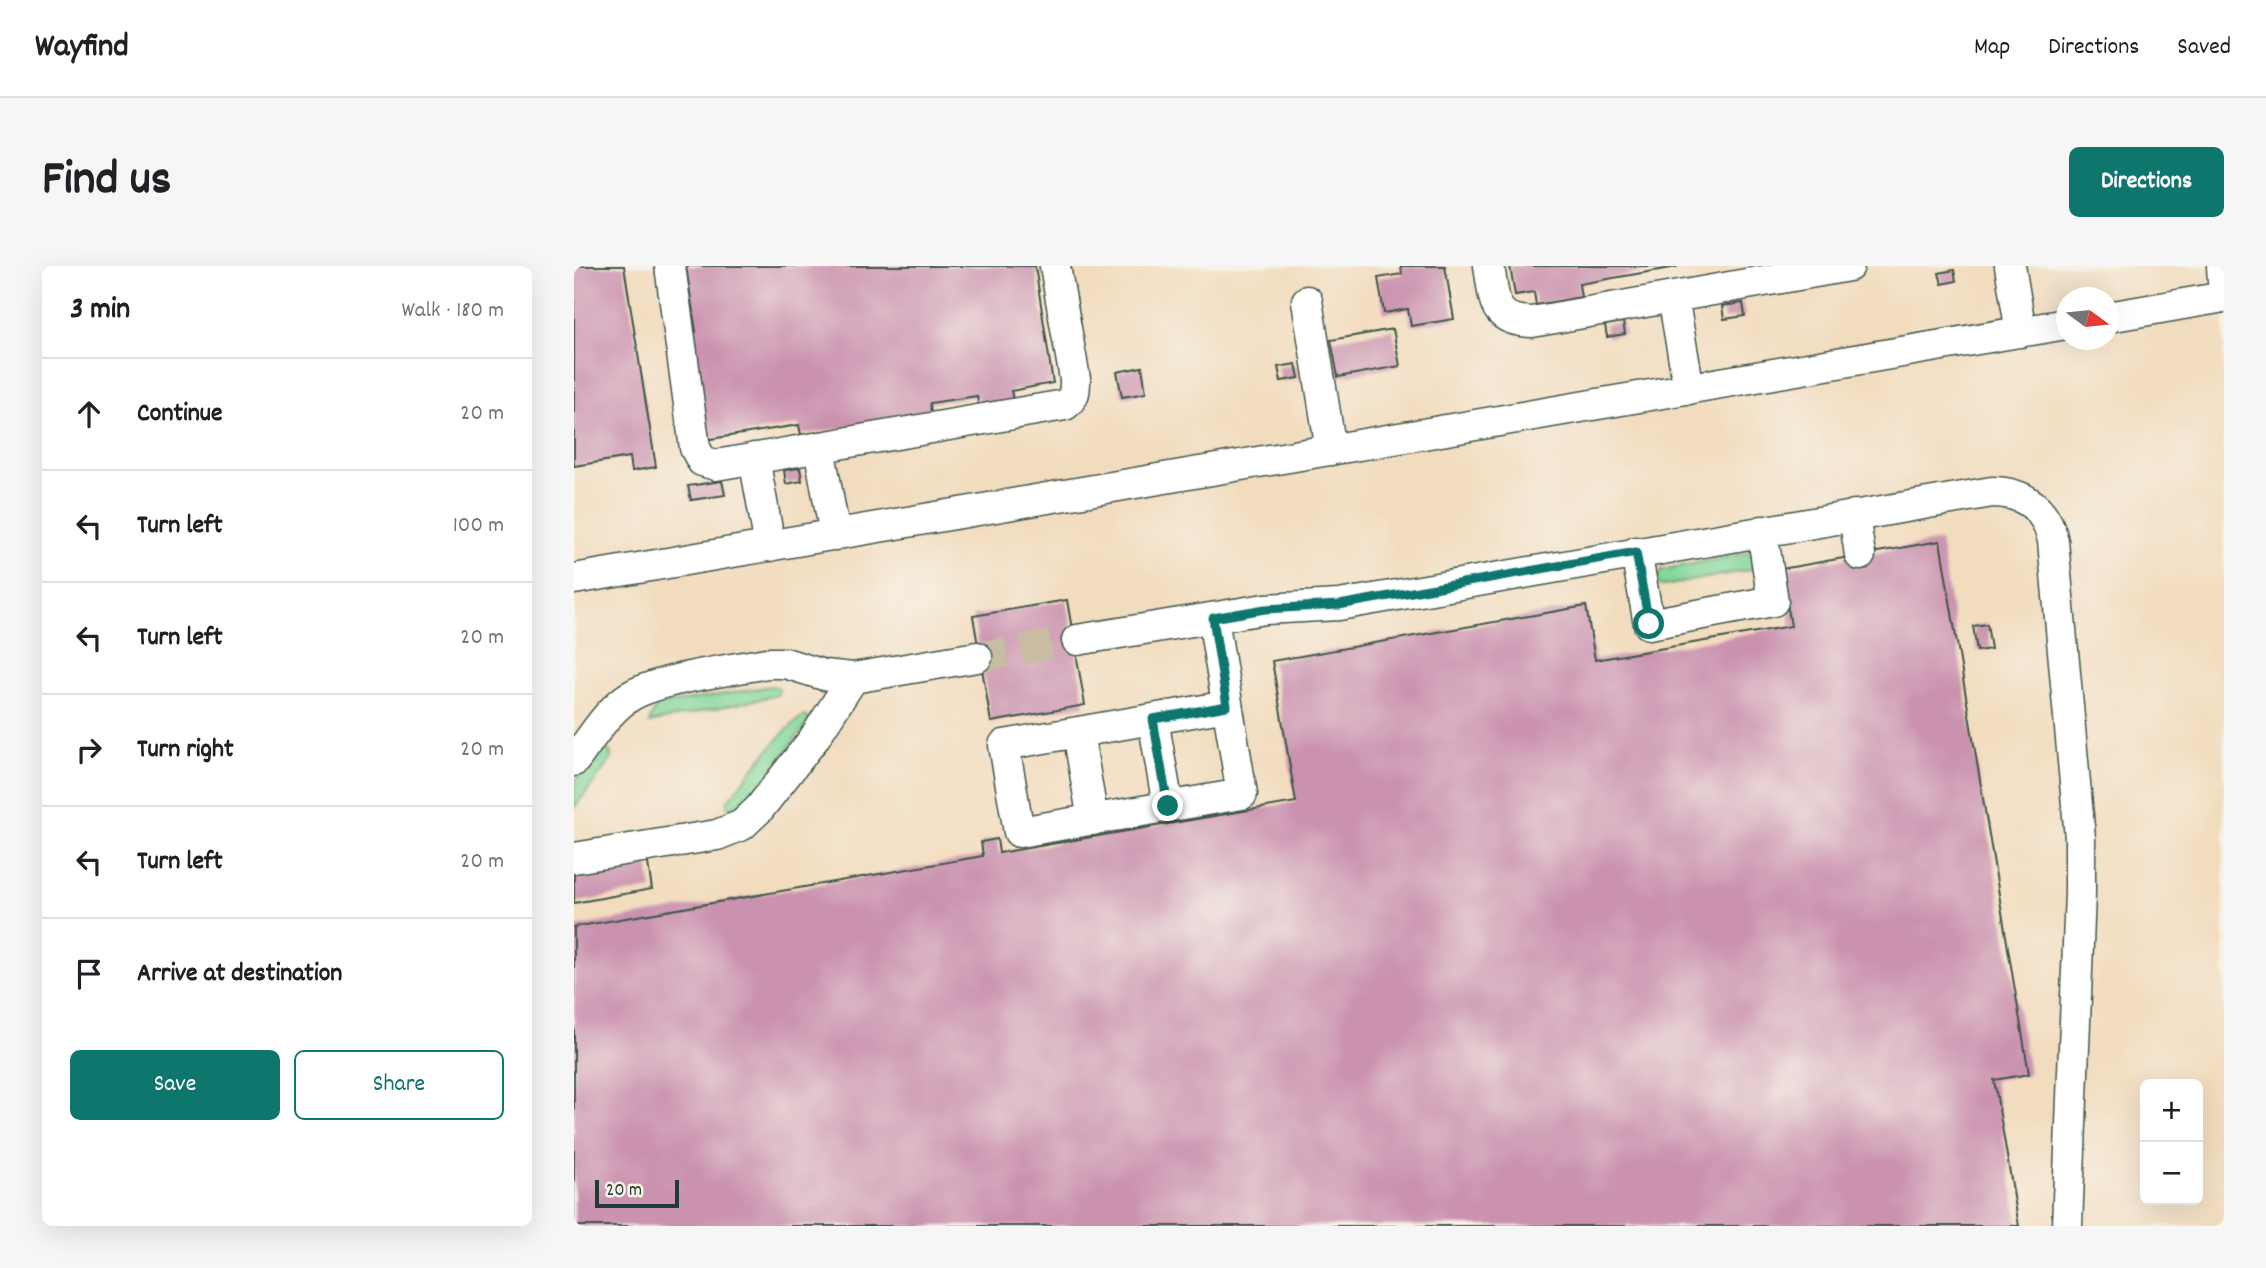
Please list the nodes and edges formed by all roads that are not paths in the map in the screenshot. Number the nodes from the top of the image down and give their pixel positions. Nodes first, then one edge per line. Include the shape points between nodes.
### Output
1 (670, 266) edge
2 (1055, 266) edge
3 (1489, 266) edge
4 (1844, 266) edge
5 (2010, 266) edge
6 (2221, 266) edge
7 (2224, 296) edge
8 (1673, 297) junction
9 (1307, 301) dead end
10 (2119, 315) edge
11 (2056, 326) edge
12 (2021, 332) junction
13 (1689, 388) junction
14 (819, 447) junction
15 (1331, 450) junction
16 (754, 458) junction
17 (1854, 515) junction
18 (1762, 531) junction
19 (835, 535) junction
20 (770, 546) junction
21 (1636, 552) junction
22 (1860, 555) dead end
23 (574, 579) edge
24 (1213, 618) junction
25 (1077, 640) tunnel mouth
26 (977, 657) tunnel mouth
27 (853, 678) junction
28 (1227, 706) junction
29 (1153, 719) junction
30 (1078, 732) junction
31 (574, 761) edge
32 (1168, 806) junction
33 (1093, 820) junction
34 (574, 858) edge
35 (2067, 1226) edge

1 - 16 street via 698,455 716,465
2 - 14 street via 1075,379 1072,401 1055,408
3 - 8 street via 1501,313 1521,322
4 - 8 street
5 - 12 street
6 - 7 street
7 - 10 street
8 - 13 street
9 - 15 street
11 - 12 street
12 - 13 street
13 - 15 street
14 - 16 street
14 - 19 street
15 - 19 street
16 - 20 street
17 - 18 street
17 - 22 street
17 - 35 street via 2005,492 2034,504 2052,532 2081,866
18 - 21 street
18 - 21 street via 1773,601 1649,624
19 - 20 street
20 - 23 street
21 - 24 street via 1339,605 1265,609
24 - 25 street
24 - 28 street
26 - 27 street
27 - 31 street via 772,663 648,687 612,711
27 - 34 street via 806,750 742,825 717,835
28 - 29 street
28 - 32 street via 1242,794
29 - 30 street
29 - 32 street
30 - 33 street
30 - 33 street via 1004,745 1019,832
32 - 33 street

